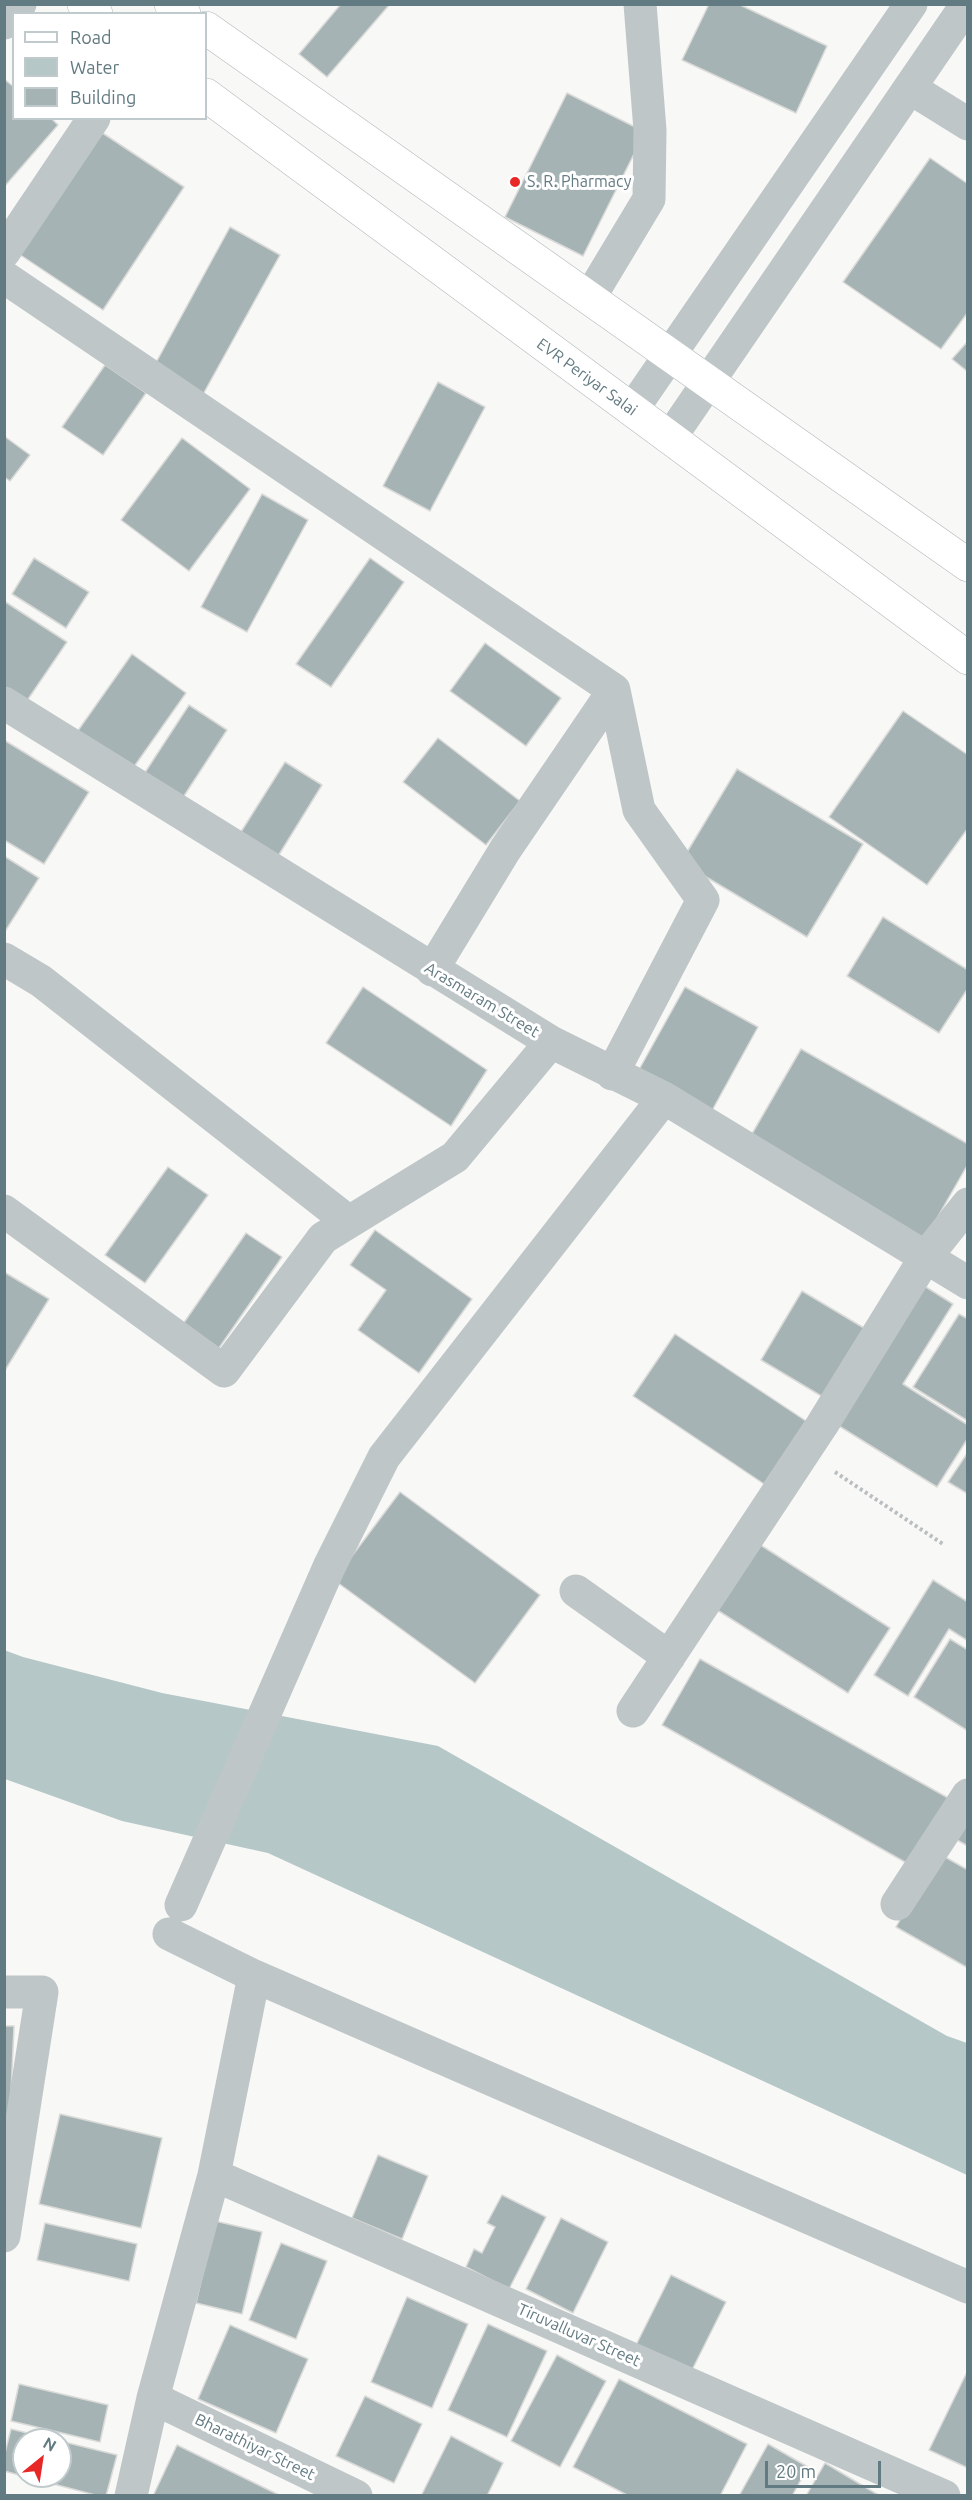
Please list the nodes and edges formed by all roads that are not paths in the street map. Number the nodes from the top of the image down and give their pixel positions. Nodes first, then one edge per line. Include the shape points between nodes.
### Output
1 (640, 4) edge
2 (910, 4) edge
3 (968, 4) edge
4 (207, 29) edge
5 (910, 88) junction
6 (207, 96) edge
7 (93, 120) edge
8 (968, 124) edge
9 (4, 252) edge
10 (4, 277) edge
11 (590, 297) junction
12 (670, 355) junction
13 (708, 383) junction
14 (632, 410) junction
15 (670, 438) junction
16 (968, 565) edge
17 (968, 658) edge
18 (614, 690) junction
19 (4, 703) edge
20 (4, 959) edge
21 (432, 970) junction
22 (551, 1042) junction
23 (612, 1074) junction
24 (664, 1098) junction
25 (968, 1204) edge
26 (4, 1211) edge
27 (349, 1221) junction
28 (925, 1258) junction
29 (968, 1283) edge
30 (576, 1591) dead end
31 (669, 1657) junction
32 (633, 1711) dead end
33 (968, 1795) edge
34 (897, 1904) dead end
35 (254, 1976) junction
36 (4, 1992) edge
37 (214, 2175) junction
38 (4, 2236) edge
39 (968, 2287) edge
40 (153, 2398) junction
41 (131, 2496) edge
42 (356, 2496) edge
43 (944, 2496) edge

1 - 11 street via 650,130 649,199
2 - 12 street
3 - 5 street
4 - 11 main road
5 - 8 street
5 - 13 street
6 - 14 main road, EVR Periyar Salai
7 - 9 street
10 - 18 street
11 - 12 main road
12 - 13 main road
12 - 14 street
13 - 15 street
13 - 16 main road
14 - 15 main road, EVR Periyar Salai
15 - 17 main road, EVR Periyar Salai
18 - 21 street via 506,850
18 - 23 street via 639,810 703,900
19 - 21 street, Arasmaram Street
20 - 27 street via 41,981
21 - 22 street, Arasmaram Street
22 - 23 street, Arasmaram Street
22 - 27 street via 455,1157
23 - 24 street, Arasmaram Street
24 - 28 street, Arasmaram Street
24 - 35 street via 384,1457 329,1567 175,1920
25 - 28 street
26 - 27 street via 224,1371 323,1238
28 - 29 street, Arasmaram Street
28 - 31 street
30 - 31 street
31 - 32 street
33 - 34 street
35 - 37 street
35 - 39 street
36 - 38 street via 42,1992
37 - 40 street
37 - 43 street, Tiruvalluvar Street
40 - 41 street
40 - 42 street, Bharathiyar Street

